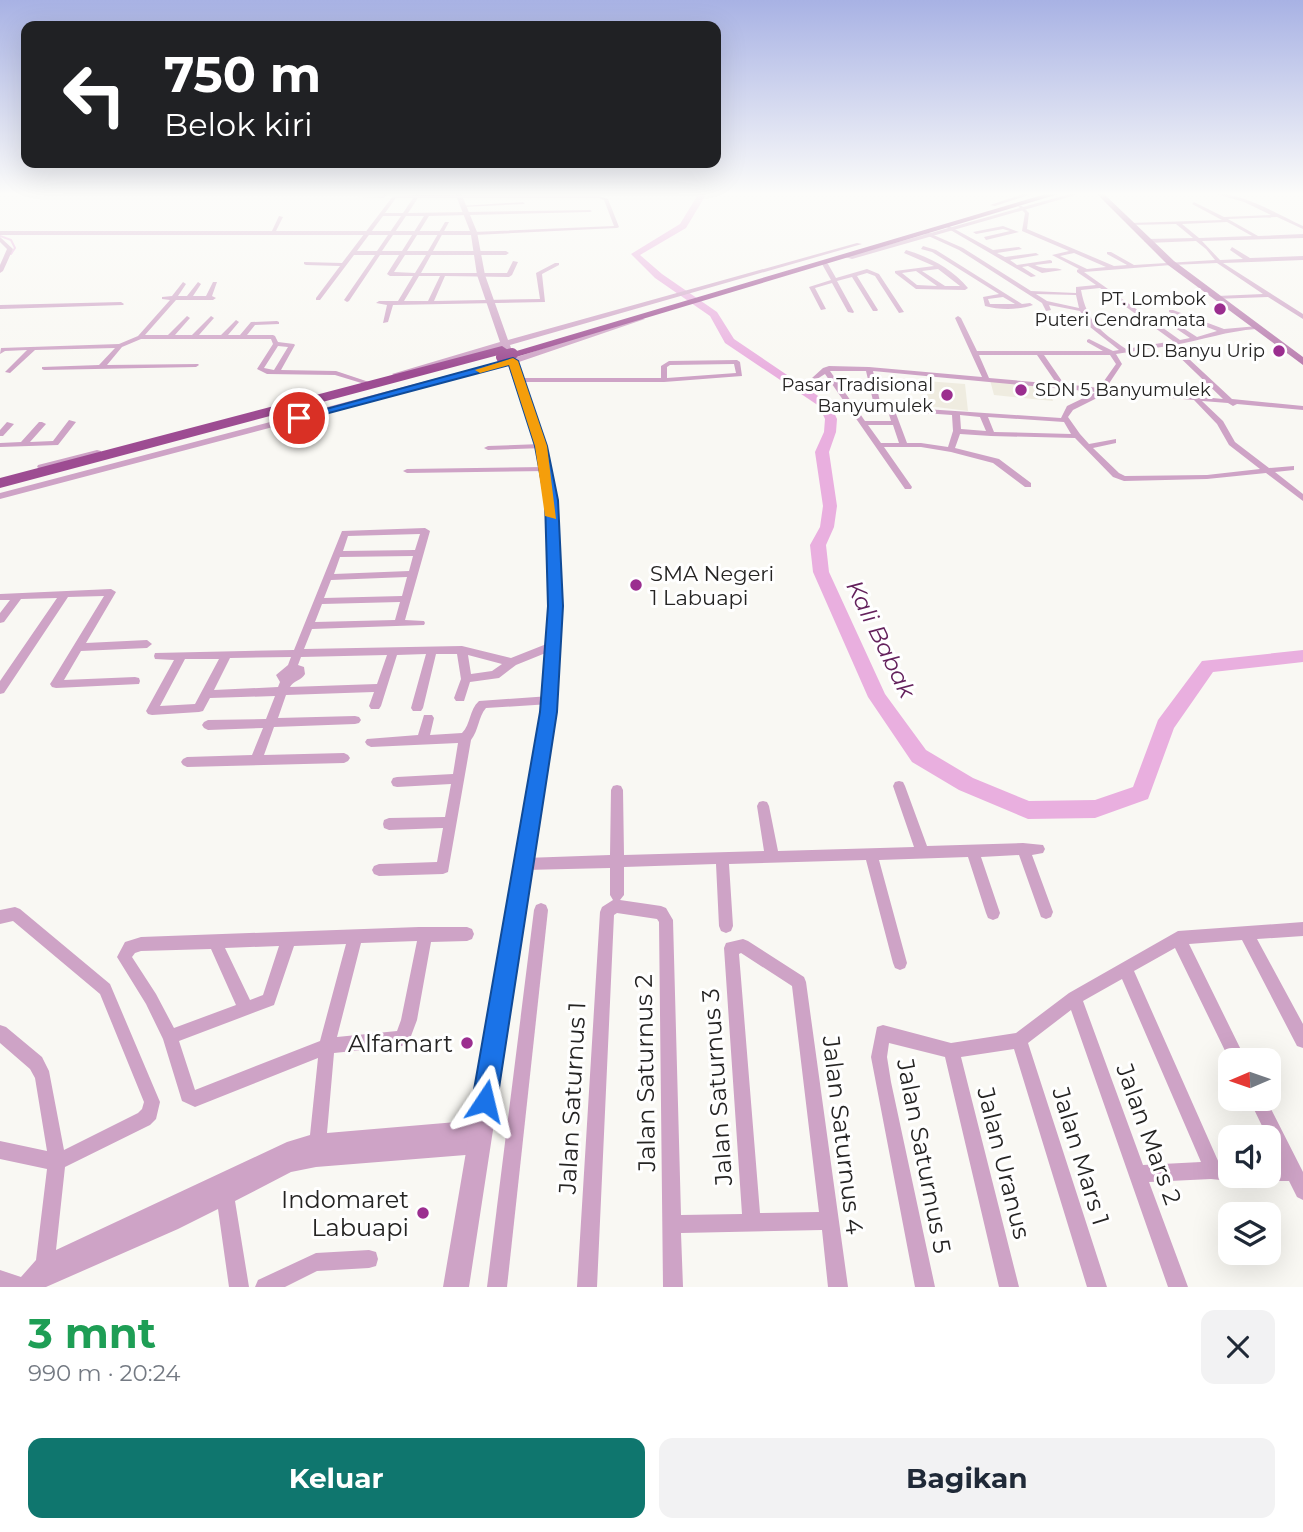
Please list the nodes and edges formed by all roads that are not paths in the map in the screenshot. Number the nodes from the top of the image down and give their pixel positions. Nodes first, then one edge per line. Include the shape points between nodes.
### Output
1 (8, 253) edge
2 (354, 253) edge
3 (379, 253) edge
4 (404, 253) edge
5 (429, 253) edge
6 (476, 253) edge
7 (842, 253) edge
8 (848, 253) edge
9 (859, 253) edge
10 (910, 253) edge
11 (928, 253) edge
12 (937, 253) edge
13 (964, 253) edge
14 (994, 253) edge
15 (1065, 253) edge
16 (1080, 253) edge
17 (1109, 253) dead end
18 (1160, 253) edge
19 (1211, 253) edge
20 (1238, 253) edge
21 (1036, 255) dead end
22 (920, 256) junction
23 (1303, 258) edge
24 (1005, 259) junction
25 (1250, 261) junction
26 (516, 262) dead end
27 (1049, 262) dead end
28 (306, 263) dead end
29 (1132, 263) junction
30 (1171, 263) junction
31 (1220, 263) junction
32 (557, 264) dead end
33 (825, 264) junction
34 (344, 265) junction
35 (1030, 265) junction
36 (1018, 266) junction
37 (937, 267) junction
38 (1117, 268) junction
39 (916, 269) junction
40 (1085, 270) junction
41 (0, 271) edge
42 (1059, 271) dead end
43 (853, 274) junction
44 (999, 274) junction
45 (416, 275) junction
46 (443, 275) junction
47 (481, 275) junction
48 (1033, 276) dead end
49 (1130, 276) dead end
50 (976, 277) junction
51 (956, 279) junction
52 (834, 281) junction
53 (215, 283) dead end
54 (183, 284) dead end
55 (198, 284) dead end
56 (738, 284) junction
57 (1098, 286) junction
58 (944, 288) junction
59 (1028, 292) junction
60 (1063, 293) junction
61 (1074, 294) dead end
62 (1004, 295) junction
63 (1269, 295) junction
64 (174, 298) junction
65 (189, 298) junction
66 (1217, 298) junction
67 (164, 299) dead end
68 (318, 299) dead end
69 (347, 300) dead end
70 (491, 302) junction
71 (1045, 302) junction
72 (379, 303) dead end
73 (390, 303) junction
74 (400, 303) junction
75 (430, 303) junction
76 (121, 304) dead end
77 (1030, 305) dead end
78 (1063, 305) junction
79 (1021, 306) junction
80 (0, 307) edge
81 (823, 309) dead end
82 (875, 310) dead end
83 (1048, 310) dead end
84 (1082, 310) junction
85 (1171, 311) dead end
86 (851, 312) dead end
87 (901, 312) dead end
88 (1303, 317) edge
89 (187, 318) dead end
90 (211, 318) dead end
91 (958, 318) dead end
92 (1164, 318) dead end
93 (236, 322) dead end
94 (385, 322) dead end
95 (277, 323) dead end
96 (1256, 327) junction
97 (1223, 331) junction
98 (140, 337) junction
99 (170, 337) junction
100 (194, 337) junction
101 (223, 337) junction
102 (242, 337) junction
103 (1196, 339) junction
104 (1089, 341) dead end
105 (1174, 342) junction
106 (276, 344) junction
107 (121, 346) junction
108 (67, 347) junction
109 (93, 347) junction
110 (33, 348) junction
111 (1, 350) edge
112 (1124, 350) junction
113 (508, 352) junction
114 (974, 353) junction
115 (1040, 353) junction
116 (1112, 353) junction
117 (59, 354) dead end
118 (86, 354) dead end
119 (51, 361) dead end
120 (79, 361) dead end
121 (1303, 362) edge
122 (162, 365) junction
123 (133, 366) junction
124 (102, 367) junction
125 (71, 368) junction
126 (825, 369) junction
127 (869, 369) junction
128 (18, 371) dead end
129 (4, 372) edge
130 (276, 372) junction
131 (154, 375) dead end
132 (182, 375) dead end
133 (125, 376) dead end
134 (815, 378) dead end
135 (520, 380) junction
136 (664, 380) junction
137 (987, 380) junction
138 (368, 383) junction
139 (1062, 386) junction
140 (1101, 390) junction
141 (1197, 400) junction
142 (1233, 404) junction
143 (853, 406) junction
144 (878, 408) junction
145 (1303, 408) edge
146 (891, 409) junction
147 (956, 413) junction
148 (983, 414) junction
149 (241, 418) junction
150 (1065, 420) junction
151 (72, 422) dead end
152 (863, 423) junction
153 (10, 424) dead end
154 (42, 424) dead end
155 (272, 424) junction
156 (894, 424) junction
157 (221, 428) junction
158 (957, 431) junction
159 (0, 434) edge
160 (991, 434) junction
161 (1077, 436) junction
162 (155, 439) junction
163 (183, 440) junction
164 (1113, 441) dead end
165 (23, 444) junction
166 (0, 445) edge
167 (904, 445) junction
168 (541, 446) junction
169 (878, 446) junction
170 (1089, 446) junction
171 (488, 448) dead end
172 (952, 450) junction
173 (1292, 468) dead end
174 (545, 469) junction
175 (1266, 470) junction
176 (407, 471) dead end
177 (0, 481) edge
178 (1028, 485) dead end
179 (908, 487) dead end
180 (0, 490) edge
181 (0, 496) edge
182 (1303, 498) edge
183 (418, 553) junction
184 (336, 554) junction
185 (412, 575) junction
186 (327, 577) junction
187 (119, 581) dead end
188 (111, 592) junction
189 (65, 594) junction
190 (18, 596) junction
191 (0, 597) edge
192 (405, 598) junction
193 (318, 601) junction
194 (0, 620) edge
195 (398, 623) junction
196 (420, 623) dead end
197 (307, 626) junction
198 (147, 644) dead end
199 (554, 645) junction
200 (79, 647) junction
201 (463, 650) junction
202 (432, 651) junction
203 (393, 652) junction
204 (297, 654) junction
205 (159, 656) dead end
206 (181, 656) junction
207 (226, 656) junction
208 (512, 662) junction
209 (466, 679) junction
210 (135, 681) dead end
211 (284, 686) junction
212 (381, 688) junction
213 (0, 690) edge
214 (206, 694) junction
215 (460, 698) dead end
216 (550, 700) junction
217 (375, 706) dead end
218 (417, 708) dead end
219 (428, 718) dead end
220 (355, 720) dead end
221 (269, 723) junction
222 (208, 725) dead end
223 (465, 738) junction
224 (423, 740) junction
225 (371, 742) dead end
226 (344, 758) dead end
227 (256, 761) junction
228 (187, 762) dead end
229 (458, 779) junction
230 (397, 782) dead end
231 (899, 786) dead end
232 (617, 790) dead end
233 (763, 806) dead end
234 (451, 822) junction
235 (389, 824) dead end
236 (972, 850) junction
237 (922, 852) junction
238 (871, 853) junction
239 (772, 856) junction
240 (722, 858) junction
241 (617, 861) junction
242 (525, 864) junction
243 (380, 870) dead end
244 (617, 895) dead end
245 (541, 910) dead end
246 (1046, 912) dead end
247 (993, 913) dead end
248 (0, 918) edge
249 (666, 920) joint
250 (726, 926) dead end
251 (1303, 929) edge
252 (1245, 932) junction
253 (467, 934) dead end
254 (424, 935) junction
255 (355, 938) junction
256 (1178, 938) junction
257 (288, 940) junction
258 (215, 942) junction
259 (900, 963) dead end
260 (1125, 968) junction
261 (800, 988) joint
262 (1074, 998) junction
263 (246, 1009) junction
264 (0, 1034) edge
265 (170, 1037) junction
266 (1019, 1040) junction
267 (1303, 1040) edge
268 (327, 1046) junction
269 (1232, 1048) edge
270 (951, 1051) junction
271 (1263, 1111) edge
272 (479, 1137) junction
273 (0, 1150) edge
274 (316, 1150) junction
275 (57, 1162) junction
276 (1218, 1166) edge
277 (1218, 1172) edge
278 (1281, 1172) edge
279 (1293, 1172) junction
280 (1137, 1174) junction
281 (1303, 1191) edge
282 (225, 1194) junction
283 (172, 1214) junction
284 (752, 1221) junction
285 (830, 1221) junction
286 (672, 1224) junction
287 (369, 1259) dead end
288 (44, 1270) junction
289 (0, 1279) edge
290 (25, 1287) edge
291 (240, 1287) edge
292 (265, 1287) edge
293 (456, 1287) edge
294 (497, 1287) edge
295 (587, 1287) edge
296 (673, 1287) edge
297 (838, 1287) edge
298 (925, 1287) edge
299 (1009, 1287) edge
300 (1097, 1287) edge
301 (1178, 1287) edge

1 - 41 street
2 - 34 street
3 - 69 street
4 - 45 street via 390,274
5 - 45 street
6 - 47 street
7 - 56 highway
8 - 56 highway
9 - 33 street
10 - 22 street
11 - 22 street
12 - 50 street
13 - 44 street
14 - 24 street
15 - 40 street via 1055,255
16 - 38 street
17 - 29 street
18 - 30 main road
19 - 31 street
20 - 25 street
21 - 24 street
22 - 37 street
23 - 25 street
24 - 36 street
25 - 31 street
26 - 47 street via 511,275
27 - 35 street
28 - 34 street
29 - 30 street
29 - 38 street
30 - 31 street
30 - 66 main road
31 - 63 street
32 - 70 street via 539,273 544,301
33 - 52 street
33 - 56 street
34 - 68 street
35 - 36 street
35 - 42 street
36 - 48 street
37 - 39 street
37 - 51 street
38 - 40 street
38 - 49 street
39 - 58 street
39 - 58 street via 897,273 916,287
40 - 57 street via 1079,271
43 - 52 street
43 - 82 street
43 - 87 street via 867,271 877,275
44 - 50 street
44 - 59 street
45 - 46 street
45 - 74 street
46 - 47 street
46 - 75 street
47 - 70 street
50 - 51 street
50 - 62 street
51 - 58 street via 965,288
52 - 81 street via 812,287
52 - 86 street
53 - 65 street via 210,298
54 - 64 street
55 - 65 street
56 - 113 highway
57 - 84 street via 1078,288
57 - 105 street
59 - 60 street
59 - 71 street
60 - 61 street
60 - 78 street
62 - 79 street
62 - 79 street via 985,298 987,305
63 - 66 street
63 - 88 street
64 - 65 street
64 - 67 street
64 - 98 street
66 - 96 main road
70 - 75 street
70 - 113 street
71 - 78 street
71 - 83 street
72 - 73 street
73 - 74 street
73 - 94 street
74 - 75 street
76 - 80 street
77 - 79 street
78 - 84 street
84 - 112 street via 1096,330
85 - 97 street
89 - 99 street
90 - 100 street
91 - 114 street
92 - 103 street
93 - 101 street
95 - 102 street via 253,323
96 - 97 street
96 - 121 main road
97 - 103 street
98 - 99 street
98 - 107 street
99 - 100 street
100 - 101 street
101 - 102 street
102 - 106 street via 272,337
103 - 105 street
104 - 116 street
105 - 112 street
105 - 142 street
106 - 130 street via 260,369
106 - 130 street via 292,345
107 - 109 street
107 - 124 street
108 - 109 street
108 - 110 street
108 - 117 street
109 - 118 street
110 - 111 street
110 - 129 street
112 - 116 street
113 - 135 street
113 - 138 street
113 - 155 street
113 - 157 highway
114 - 115 street
114 - 137 street
115 - 116 street
115 - 139 street
116 - 140 street via 1119,365
119 - 125 street via 44,368
120 - 125 street
122 - 123 street
122 - 131 street
122 - 132 street via 194,365
123 - 124 street
123 - 133 street
124 - 125 street
126 - 127 street
126 - 134 street
126 - 143 street
127 - 137 street
127 - 144 street
128 - 129 street
130 - 138 street via 336,373
135 - 136 street
135 - 168 street
136 - 136 street via 664,366 669,363 737,362 740,375
137 - 139 street
138 - 149 street
139 - 140 street
140 - 141 street
140 - 150 street via 1070,408
141 - 142 street
141 - 175 street via 1232,443
142 - 145 street
143 - 144 street
143 - 152 street
144 - 146 street
146 - 147 street
146 - 156 street
147 - 148 street
147 - 158 street
148 - 150 street
148 - 160 street
149 - 157 highway
149 - 162 street
150 - 161 street
151 - 165 street via 55,443
152 - 156 street
152 - 169 street
153 - 159 street
154 - 165 street
155 - 157 highway
155 - 163 street
156 - 167 street
157 - 163 highway
158 - 160 street
158 - 172 street
160 - 161 street
161 - 170 street
162 - 163 highway
162 - 177 street
163 - 177 highway
163 - 180 highway
163 - 181 street
164 - 170 street
165 - 166 street
167 - 169 street
167 - 172 street
168 - 171 street
168 - 174 street
169 - 179 street
170 - 175 street via 1124,479
172 - 178 street via 996,461
173 - 175 street
174 - 176 street
174 - 199 street via 551,500
175 - 182 street
183 - 184 street
183 - 184 street via 425,531 392,527 345,533
183 - 185 street
184 - 186 street
185 - 186 street
185 - 192 street
186 - 193 street
187 - 188 street
188 - 189 street
188 - 200 street
189 - 190 street
189 - 213 street
190 - 191 street
190 - 194 street
192 - 193 street
192 - 195 street
193 - 197 street
195 - 196 street
195 - 197 street
197 - 204 street
198 - 200 street
199 - 208 street
199 - 216 street
200 - 210 street via 56,684
201 - 202 street
201 - 208 street
201 - 209 street
202 - 203 street
202 - 218 street
203 - 204 street
203 - 212 street
204 - 207 street
204 - 211 street via 292,667 300,674
205 - 206 street
206 - 207 street
206 - 214 street via 152,711 198,708
207 - 214 street
208 - 209 street via 495,675
209 - 215 street
211 - 212 street
211 - 214 street
211 - 221 street
212 - 217 street
216 - 223 street via 483,704 477,710 474,729
216 - 242 street
219 - 224 street
220 - 221 street
221 - 222 street
221 - 227 street
223 - 224 street
223 - 229 street
224 - 225 street
226 - 227 street
227 - 228 street
229 - 230 street
229 - 234 street
231 - 237 street
232 - 241 street
233 - 239 street
234 - 235 street
234 - 243 street via 443,868
236 - 237 street
236 - 246 street via 1030,849
236 - 247 street
237 - 238 street
238 - 239 street
238 - 259 street
239 - 240 street
240 - 241 street
240 - 250 street
241 - 242 street
241 - 244 street
242 - 272 street
245 - 294 street
248 - 275 street via 15,914 105,989 152,1102 145,1119
249 - 286 street, Jalan Saturnus 2
249 - 295 street, Jalan Saturnus 1 via 660,913 615,906 607,912
251 - 252 street
252 - 256 street
252 - 267 street
253 - 254 street
254 - 255 street
254 - 268 street via 404,1035 393,1041
255 - 257 street
255 - 268 street
256 - 260 street
256 - 269 street
257 - 258 street
257 - 263 street via 272,994 266,1002
258 - 263 street
258 - 265 street via 141,944 125,951 125,961 152,999
260 - 262 street
260 - 276 street
261 - 284 street, Jalan Saturnus 3 via 794,976 743,946 731,948
261 - 285 street, Jalan Saturnus 4
262 - 266 street
262 - 280 street, Jalan Mars 2
263 - 265 street
264 - 275 street via 39,1068
265 - 268 street via 188,1095 195,1099
266 - 270 street
266 - 300 street, Jalan Mars 1
268 - 274 street
270 - 298 street, Jalan Saturnus 5 via 883,1033 879,1057
270 - 299 street, Jalan Uranus
271 - 279 street
272 - 274 street
272 - 293 street
273 - 275 street
274 - 282 street
274 - 283 street via 293,1148
275 - 288 street
277 - 280 street
278 - 279 street
279 - 281 street
280 - 301 street, Jalan Mars 2
282 - 283 street
282 - 291 street
283 - 288 street
284 - 285 street
284 - 286 street
285 - 297 street, Jalan Saturnus 4
286 - 296 street, Jalan Saturnus 2
287 - 292 street via 316,1262
288 - 290 street
289 - 290 street

